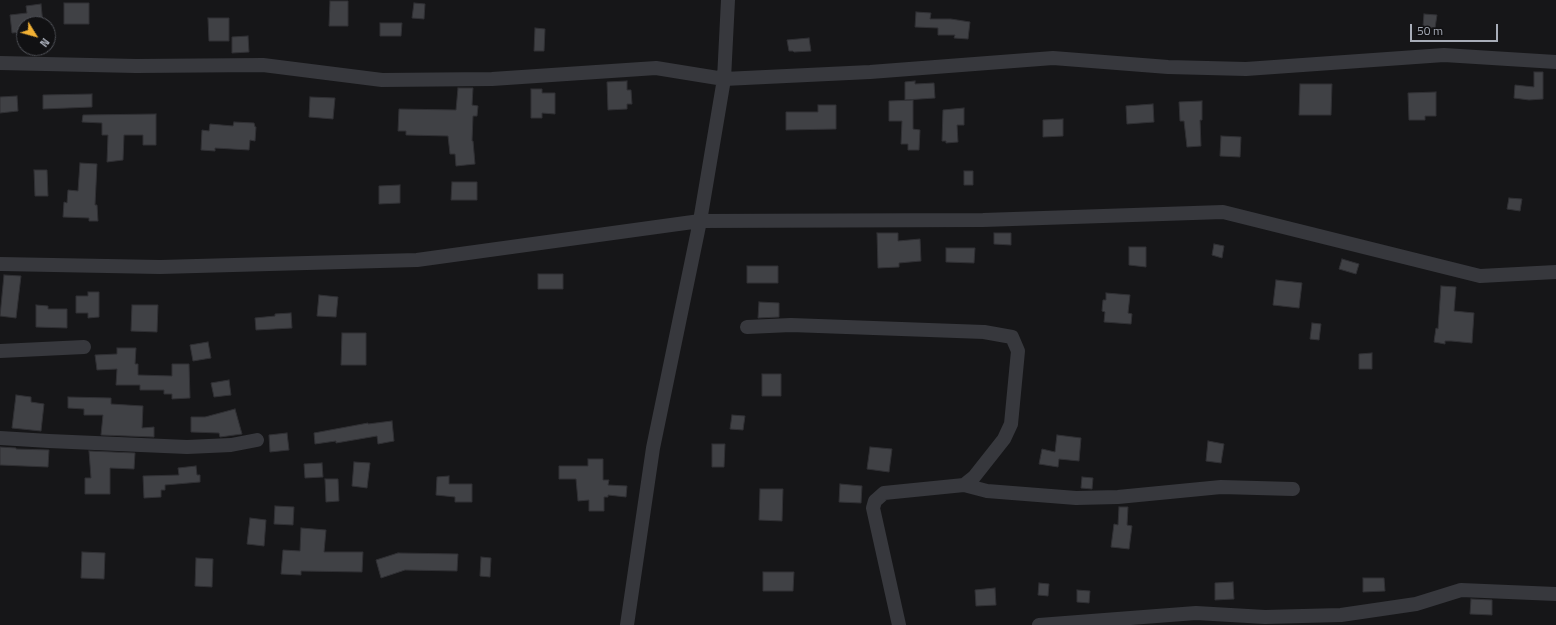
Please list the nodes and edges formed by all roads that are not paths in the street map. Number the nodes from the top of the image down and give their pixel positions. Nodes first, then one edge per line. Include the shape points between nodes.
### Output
1 (728, 0) edge
2 (1556, 62) edge
3 (0, 63) edge
4 (724, 79) junction
5 (700, 221) junction
6 (0, 264) edge
7 (1556, 272) edge
8 (747, 327) dead end
9 (84, 347) dead end
10 (0, 351) edge
11 (0, 438) edge
12 (257, 440) dead end
13 (964, 485) junction
14 (1293, 489) dead end
15 (1556, 594) edge
16 (627, 625) edge
17 (899, 625) edge
18 (1038, 625) edge

1 - 4 street
2 - 4 street via 1444,55 1246,69 1168,67 1053,58 870,72
3 - 4 street via 263,65 382,80 492,79 656,68
4 - 5 street
5 - 6 street via 417,260 160,267
5 - 7 street via 983,220 1223,212 1480,276
5 - 16 street via 653,448
8 - 13 street via 791,325 984,332 1012,337 1018,351 1011,424 1004,439 974,477
9 - 10 street
11 - 12 street via 187,447 231,445
13 - 14 street via 987,491 1076,498 1118,497 1221,487
13 - 17 street via 884,493 875,501 874,508
15 - 18 street via 1462,590 1416,604 1341,615 1265,618 1196,613

